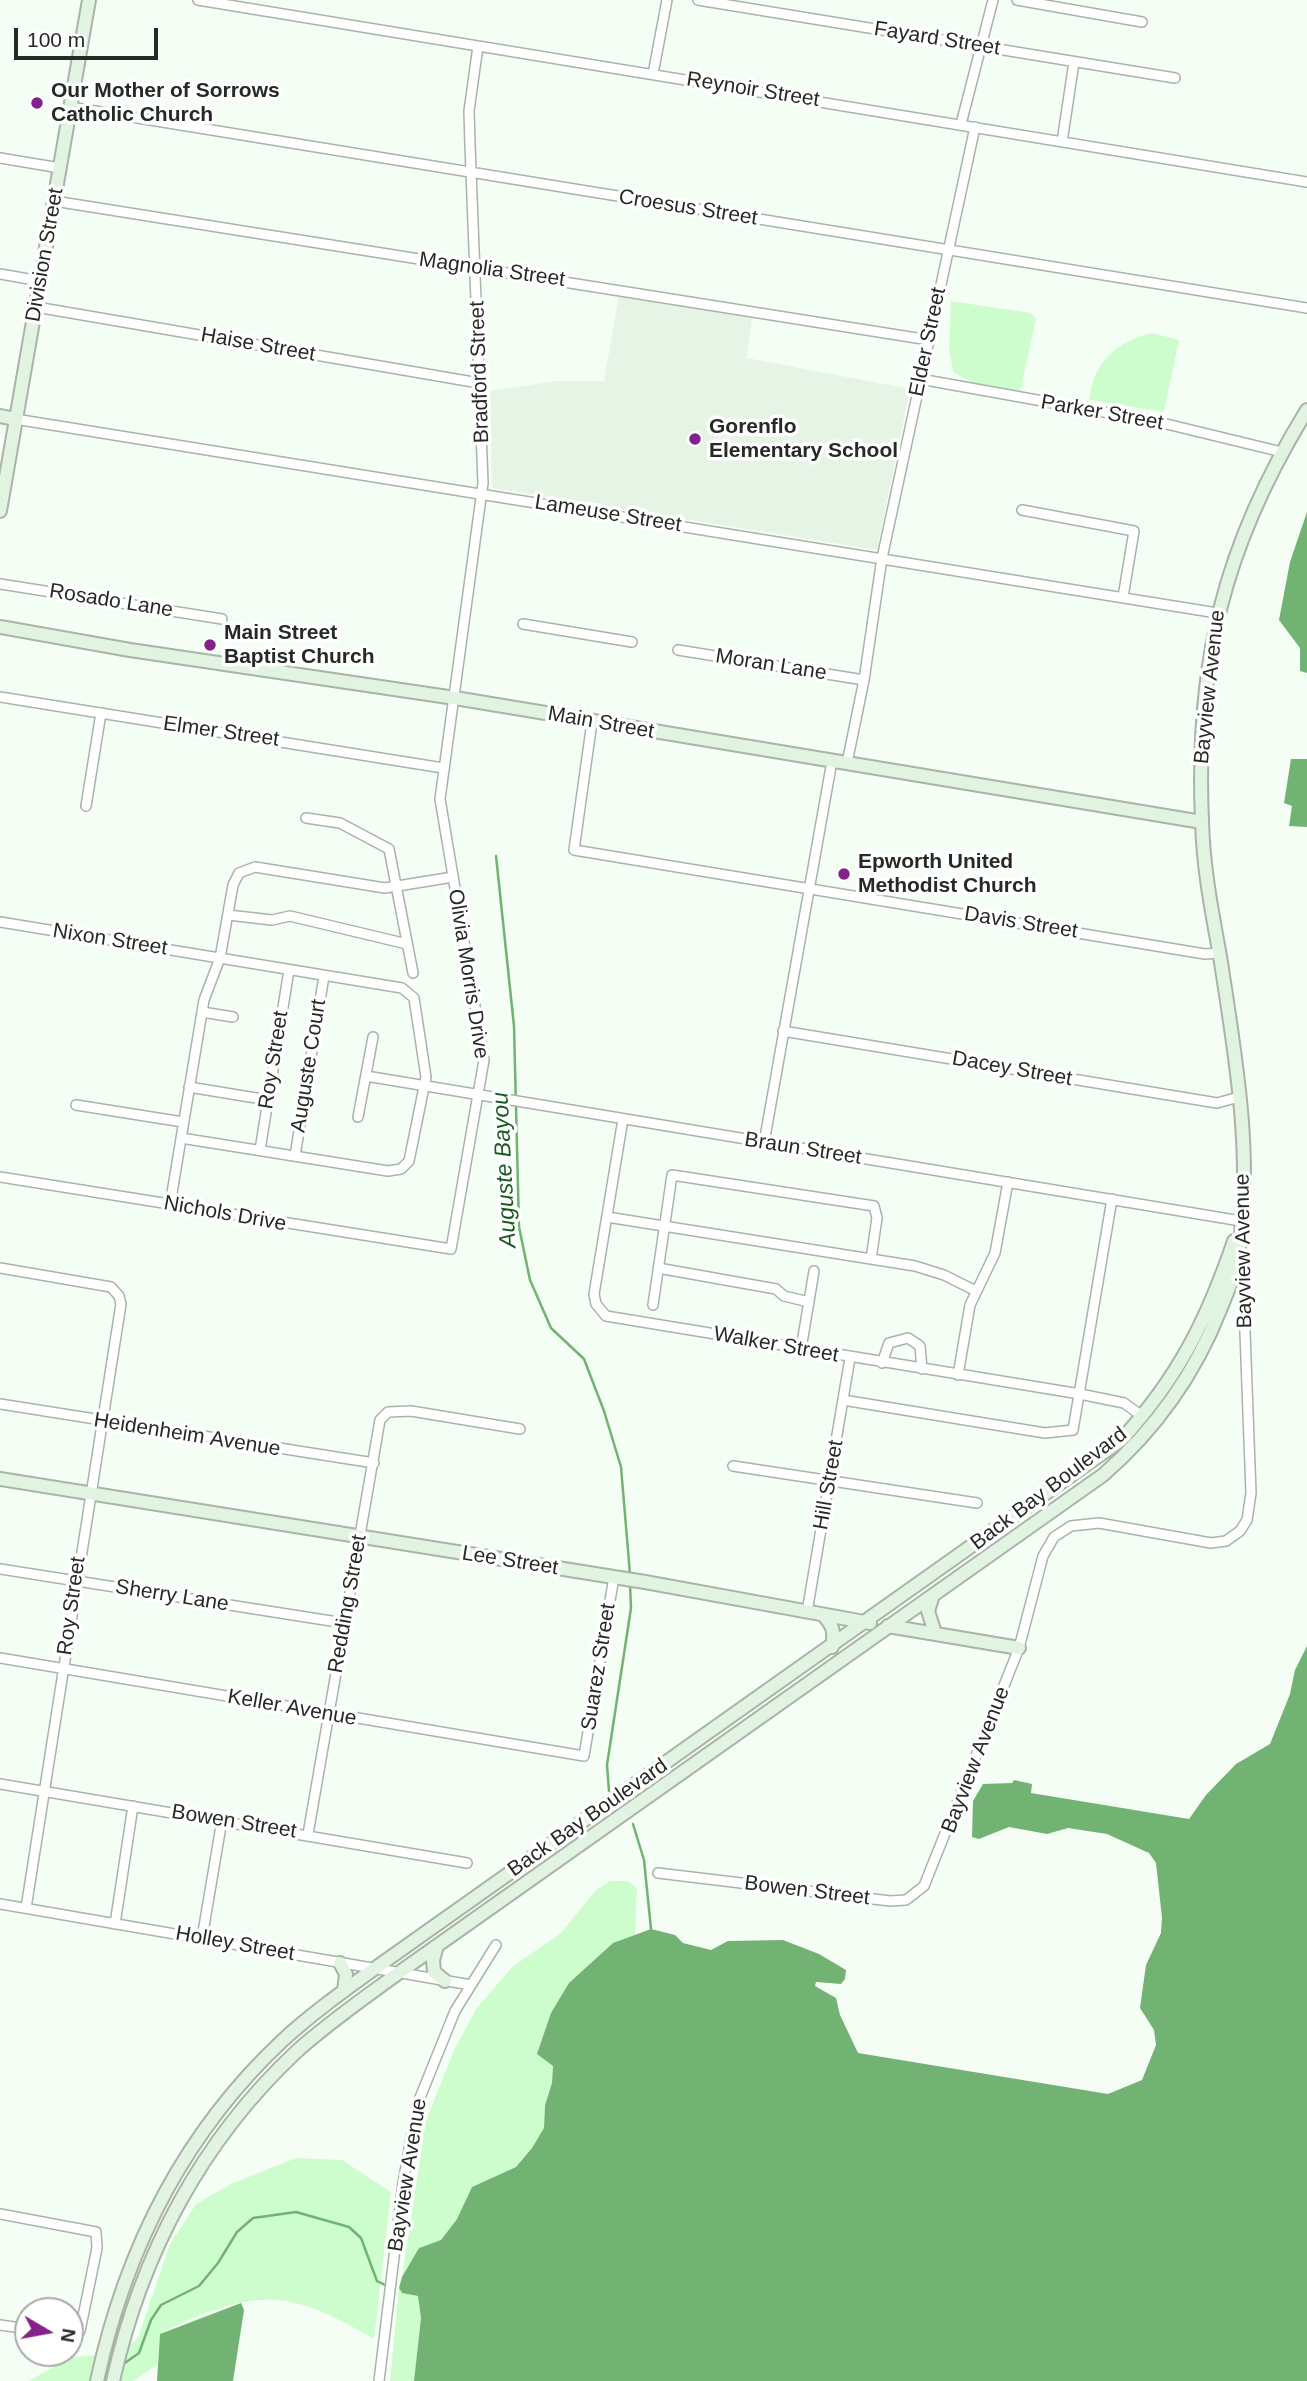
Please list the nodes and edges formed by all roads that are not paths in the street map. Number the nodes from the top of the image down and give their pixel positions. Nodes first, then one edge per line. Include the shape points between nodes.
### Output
1 (89, 0) edge
2 (198, 0) edge
3 (667, 0) edge
4 (698, 0) edge
5 (993, 0) edge
6 (1017, 0) edge
7 (1142, 22) dead end
8 (478, 46) junction
9 (983, 47) junction
10 (1074, 62) junction
11 (653, 74) junction
12 (1175, 78) dead end
13 (70, 107) junction
14 (961, 124) junction
15 (975, 127) junction
16 (1062, 142) junction
17 (0, 158) edge
18 (60, 168) junction
19 (472, 173) junction
20 (1307, 182) edge
21 (54, 201) junction
22 (949, 249) junction
23 (476, 268) junction
24 (0, 274) edge
25 (40, 281) junction
26 (36, 307) junction
27 (1307, 308) edge
28 (929, 340) junction
29 (920, 379) junction
30 (479, 383) junction
31 (1307, 410) edge
32 (0, 416) edge
33 (15, 419) junction
34 (1283, 452) junction
35 (482, 494) junction
36 (1023, 510) dead end
37 (0, 511) edge
38 (882, 558) junction
39 (0, 584) edge
40 (1123, 597) junction
41 (1217, 613) junction
42 (222, 619) dead end
43 (523, 624) dead end
44 (0, 627) edge
45 (632, 642) dead end
46 (678, 650) dead end
47 (864, 680) junction
48 (0, 697) edge
49 (455, 698) junction
50 (100, 713) junction
51 (592, 722) junction
52 (832, 761) junction
53 (847, 763) junction
54 (443, 768) junction
55 (86, 806) dead end
56 (306, 818) dead end
57 (1202, 822) junction
58 (453, 877) junction
59 (396, 887) junction
60 (809, 890) junction
61 (228, 915) junction
62 (0, 922) edge
63 (407, 944) junction
64 (1219, 953) junction
65 (220, 958) junction
66 (289, 970) junction
67 (413, 974) dead end
68 (324, 976) junction
69 (202, 1012) junction
70 (233, 1017) dead end
71 (783, 1031) junction
72 (373, 1037) dead end
73 (366, 1076) junction
74 (424, 1086) junction
75 (189, 1087) junction
76 (479, 1094) junction
77 (1239, 1097) junction
78 (268, 1100) junction
79 (76, 1105) dead end
80 (358, 1117) dead end
81 (624, 1119) junction
82 (183, 1122) junction
83 (181, 1138) junction
84 (764, 1143) junction
85 (260, 1150) junction
86 (295, 1156) junction
87 (0, 1177) edge
88 (1008, 1182) junction
89 (1112, 1199) junction
90 (170, 1205) junction
91 (607, 1217) junction
92 (1241, 1221) junction
93 (664, 1226) junction
94 (451, 1249) joint
95 (871, 1259) junction
96 (0, 1268) edge
97 (658, 1268) junction
98 (814, 1271) dead end
99 (974, 1290) junction
100 (809, 1302) junction
101 (653, 1305) dead end
102 (801, 1349) junction
103 (850, 1358) junction
104 (882, 1363) junction
105 (922, 1369) junction
106 (958, 1375) junction
107 (1080, 1394) junction
108 (843, 1400) junction
109 (0, 1404) edge
110 (1142, 1416) junction
111 (100, 1421) junction
112 (520, 1429) dead end
113 (374, 1463) junction
114 (733, 1466) dead end
115 (0, 1479) edge
116 (830, 1481) junction
117 (89, 1493) junction
118 (976, 1503) dead end
119 (359, 1538) junction
120 (0, 1569) edge
121 (617, 1578) junction
122 (76, 1581) junction
123 (933, 1595) junction
124 (807, 1612) junction
125 (823, 1615) junction
126 (866, 1622) junction
127 (344, 1623) junction
128 (890, 1626) junction
129 (935, 1633) junction
130 (832, 1647) junction
131 (1019, 1648) junction
132 (0, 1658) edge
133 (63, 1668) junction
134 (329, 1714) junction
135 (584, 1756) joint
136 (0, 1784) edge
137 (43, 1791) junction
138 (133, 1806) junction
139 (222, 1820) junction
140 (308, 1834) junction
141 (467, 1863) dead end
142 (659, 1872) dead end
143 (914, 1896) joint
144 (0, 1904) edge
145 (26, 1908) junction
146 (115, 1924) junction
147 (202, 1938) junction
148 (495, 1945) dead end
149 (437, 1946) junction
150 (340, 1963) junction
151 (374, 1969) junction
152 (397, 1974) junction
153 (445, 1981) junction
154 (471, 1985) junction
155 (344, 1991) junction
156 (0, 2214) edge
157 (84, 2297) edge
158 (97, 2381) edge
159 (113, 2381) edge
160 (379, 2381) edge

1 - 13 main road, Division Street
2 - 8 street, Reynoir Street
3 - 11 street
4 - 9 street, Fayard Street
5 - 9 street
6 - 7 street
8 - 11 street, Reynoir Street
8 - 19 street, Bradford Street via 469,111
9 - 10 street, Fayard Street
9 - 14 street
10 - 12 street, Fayard Street
10 - 16 street
11 - 14 street, Reynoir Street
13 - 18 main road, Division Street
13 - 19 street, Croesus Street
14 - 15 street, Reynoir Street
15 - 16 street, Reynoir Street
15 - 22 street, Elder Street
16 - 20 street, Reynoir Street
17 - 18 street
18 - 21 main road, Division Street
19 - 22 street, Croesus Street
19 - 23 street, Bradford Street
21 - 23 street, Magnolia Street
21 - 25 main road, Division Street
22 - 27 street, Croesus Street
22 - 28 street, Elder Street
23 - 28 street, Magnolia Street
23 - 30 street, Bradford Street
24 - 25 street
25 - 26 main road, Division Street
26 - 30 street, Haise Street
26 - 33 main road, Division Street
28 - 29 street, Elder Street
29 - 34 street, Parker Street via 1154,421
29 - 38 street, Elder Street
30 - 35 street, Bradford Street
31 - 34 main road, Bayview Avenue
32 - 33 main road, Lameuse Street
33 - 35 street, Lameuse Street
33 - 37 main road, Division Street
34 - 41 main road, Bayview Avenue via 1240,538
35 - 38 street, Lameuse Street
35 - 49 street, Bradford Street
36 - 40 street via 1134,531
38 - 40 street, Lameuse Street
38 - 47 street, Elder Street
39 - 42 street, Rosado Lane
40 - 41 street, Lameuse Street
41 - 57 main road, Bayview Avenue via 1202,741
43 - 45 street
44 - 49 main road, Main Street
46 - 47 street, Moran Lane
47 - 53 street, Elder Street
48 - 50 street, Elmer Street
49 - 51 main road, Main Street
49 - 54 street, Olivia Morris Drive
50 - 54 street, Elmer Street
50 - 55 street
51 - 52 main road, Main Street
51 - 60 street, Davis Street via 574,850
52 - 53 main road, Main Street
52 - 60 street
53 - 57 main road, Main Street
54 - 58 street, Olivia Morris Drive via 440,799
56 - 59 street via 340,823 385,846 392,855
57 - 64 main road, Bayview Avenue
58 - 59 street
58 - 76 street, Olivia Morris Drive via 483,1051
59 - 61 street via 378,888 255,867 239,873
59 - 63 street
60 - 64 street, Davis Street
60 - 71 street
61 - 63 street via 272,920 290,916
61 - 65 street
62 - 65 street, Nixon Street
63 - 67 street
64 - 77 main road, Bayview Avenue
65 - 66 street, Auguste Court
65 - 69 street
66 - 68 street, Auguste Court
66 - 78 street, Roy Street
68 - 74 street, Auguste Court via 410,993 424,1060
68 - 86 street, Auguste Court
69 - 70 street
69 - 75 street
71 - 77 street, Dacey Street via 1217,1103
71 - 84 street
72 - 73 street
73 - 74 street, Braun Street
73 - 80 street
74 - 76 street, Braun Street
74 - 86 street, Auguste Court via 409,1161 401,1169 388,1171
75 - 78 street
75 - 82 street
76 - 81 street, Braun Street
76 - 94 street, Olivia Morris Drive
77 - 92 main road, Bayview Avenue
78 - 85 street, Roy Street
79 - 82 street
81 - 84 street, Braun Street
81 - 91 street, Walker Street
82 - 83 street
83 - 85 street, Auguste Court
83 - 90 street
84 - 88 street, Braun Street
85 - 86 street, Auguste Court
87 - 90 street, Nichols Drive
88 - 89 street, Braun Street
88 - 99 street via 995,1253
89 - 92 street, Braun Street
89 - 107 street
90 - 94 street, Nichols Drive
91 - 93 street
91 - 102 street, Walker Street via 594,1294 606,1316
92 - 110 main road, Back Bay Boulevard via 1194,1342
92 - 123 main road, Back Bay Boulevard via 1238,1258 1207,1344 1153,1427 1103,1475
92 - 131 street, Bayview Avenue via 1251,1493 1247,1520 1226,1541 1210,1543 1098,1522 1071,1527 1054,1537 1043,1556
93 - 95 street
93 - 95 street via 672,1175 868,1204 877,1211
93 - 97 street
95 - 99 street via 929,1270
96 - 111 street, Roy Street via 111,1287 119,1296
97 - 100 street via 776,1289 784,1296
97 - 101 street
98 - 100 street
99 - 106 street
100 - 102 street
102 - 103 street, Walker Street
103 - 104 street, Walker Street
103 - 108 street, Hill Street
104 - 105 street, Walker Street
104 - 105 street via 889,1343 908,1338 920,1346
105 - 106 street, Walker Street
106 - 107 street, Walker Street
107 - 108 street via 1073,1430 1054,1433
107 - 110 street, Walker Street via 1124,1403
108 - 116 street, Hill Street
109 - 111 street, Heidenheim Avenue
110 - 126 main road, Back Bay Boulevard via 1093,1461
111 - 113 street, Heidenheim Avenue
111 - 117 street, Roy Street
112 - 113 street, Redding Street via 396,1410 383,1415
113 - 119 street, Redding Street
114 - 116 street
115 - 117 main road, Lee Street
116 - 118 street
116 - 124 street, Hill Street
117 - 119 main road, Lee Street
117 - 122 street, Roy Street
119 - 121 main road, Lee Street
119 - 127 street, Redding Street
120 - 122 street, Sherry Lane
121 - 124 main road, Lee Street
121 - 135 street, Suarez Street
122 - 127 street, Sherry Lane
122 - 133 street, Roy Street
123 - 128 main road, Back Bay Boulevard
123 - 129 main road via 928,1611
124 - 125 main road, Lee Street
125 - 126 main road, Lee Street
125 - 130 main road via 833,1630
126 - 128 main road, Lee Street
126 - 130 main road, Back Bay Boulevard
127 - 134 street, Redding Street
128 - 129 main road, Lee Street
128 - 149 main road, Back Bay Boulevard
129 - 131 main road, Lee Street
130 - 151 main road, Back Bay Boulevard
131 - 143 street, Bayview Avenue via 933,1869
132 - 133 street, Keller Avenue
133 - 134 street, Keller Avenue
133 - 137 street, Roy Street
134 - 135 street, Keller Avenue
134 - 140 street, Redding Street
136 - 137 street, Bowen Street
137 - 138 street, Bowen Street
137 - 145 street, Roy Street
138 - 139 street, Bowen Street
138 - 146 street
139 - 140 street, Bowen Street
139 - 147 street
140 - 141 street, Bowen Street
142 - 143 street, Bowen Street via 890,1901
144 - 145 street, Holley Street
145 - 146 street, Holley Street
146 - 147 street, Holley Street
147 - 150 street, Holley Street
148 - 154 street, Bayview Avenue
149 - 152 main road, Back Bay Boulevard
149 - 153 main road via 434,1972
150 - 151 street, Holley Street
150 - 155 main road via 346,1974
151 - 152 street, Holley Street
151 - 155 main road, Back Bay Boulevard
152 - 153 street, Holley Street
152 - 159 main road, Back Bay Boulevard via 297,2052 221,2136 186,2188 155,2249 123,2333
153 - 154 street, Holley Street
154 - 160 street, Bayview Avenue via 439,2044 417,2105
155 - 158 main road, Back Bay Boulevard via 282,2041 206,2128 169,2184 138,2244 108,2328
156 - 157 street via 90,2229 96,2234 97,2248

